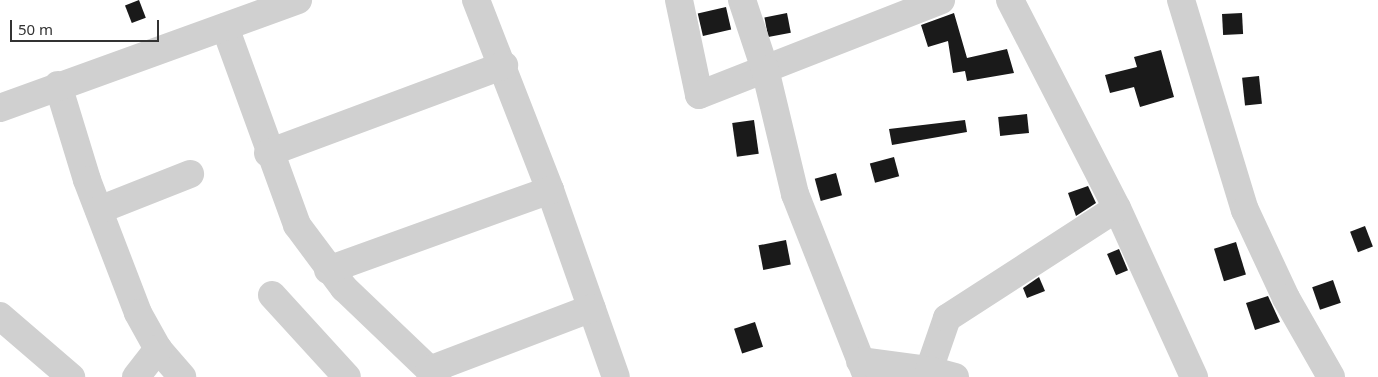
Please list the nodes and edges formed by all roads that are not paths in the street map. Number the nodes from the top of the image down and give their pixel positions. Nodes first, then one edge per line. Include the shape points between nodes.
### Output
1 (298, 0) edge
2 (476, 0) edge
3 (679, 0) edge
4 (742, 0) edge
5 (941, 0) edge
6 (1010, 0) edge
7 (1177, 2) edge
8 (225, 27) junction
9 (504, 65) junction
10 (765, 69) junction
11 (58, 85) junction
12 (0, 108) edge
13 (268, 153) junction
14 (190, 174) dead end
15 (550, 190) junction
16 (1117, 208) junction
17 (99, 210) junction
18 (328, 270) junction
19 (272, 296) dead end
20 (592, 308) junction
21 (0, 316) edge
22 (158, 349) junction
23 (864, 369) edge
24 (929, 370) junction
25 (433, 374) edge
26 (71, 377) edge
27 (136, 377) edge
28 (182, 377) edge
29 (347, 377) edge
30 (616, 377) edge
31 (955, 377) edge
32 (1194, 377) edge
33 (1332, 377) edge

1 - 8 street
2 - 9 street
3 - 10 street via 699,95
4 - 10 street
5 - 10 street
6 - 16 street
7 - 33 street via 1245,210 1286,298
8 - 11 street
8 - 13 street
9 - 13 street
9 - 15 street
10 - 23 street via 795,194
11 - 12 street
11 - 17 street
13 - 18 street via 297,225
14 - 17 street
15 - 18 street
15 - 20 street
16 - 24 street via 947,318
16 - 32 street
17 - 22 street via 138,313
18 - 25 street
19 - 29 street
20 - 25 street
20 - 30 street
21 - 26 street
22 - 27 street
22 - 28 street
23 - 24 street
24 - 31 street

